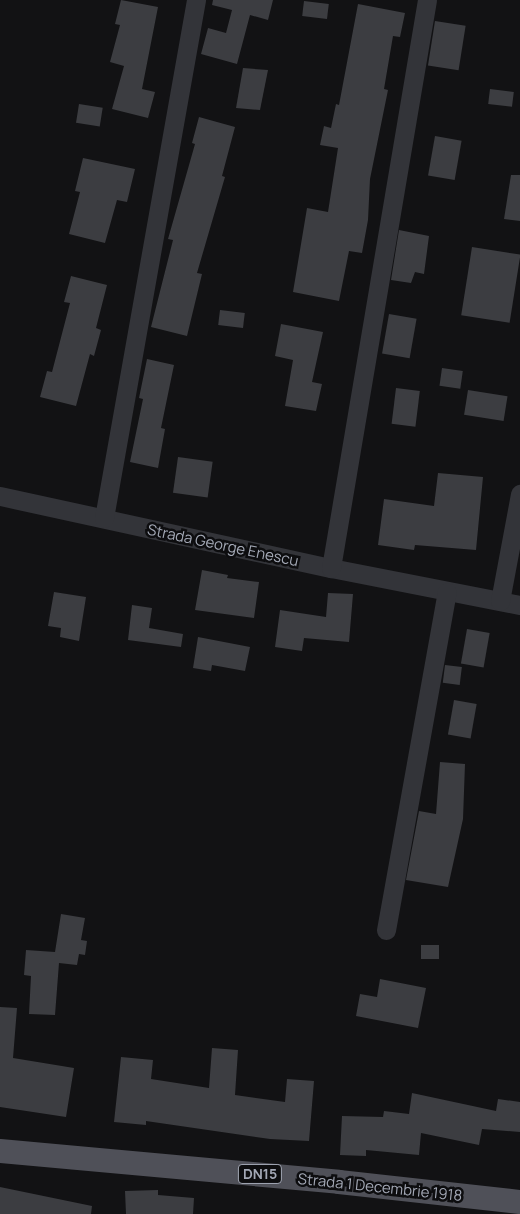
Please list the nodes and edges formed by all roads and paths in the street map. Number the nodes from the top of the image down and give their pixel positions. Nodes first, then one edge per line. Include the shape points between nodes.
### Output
1 (196, 0) edge
2 (427, 0) edge
3 (520, 494) edge
4 (0, 496) edge
5 (104, 518) junction
6 (331, 568) junction
7 (447, 592) junction
8 (500, 601) junction
9 (520, 605) edge
10 (386, 930) dead end
11 (0, 1151) edge
12 (520, 1202) edge

1 - 5 street
2 - 6 street
3 - 8 street
4 - 5 street, Strada George Enescu
5 - 6 street, Strada George Enescu
6 - 7 street, Strada George Enescu
7 - 8 street, Strada George Enescu
7 - 10 street
8 - 9 street, Strada George Enescu
11 - 12 main road, Strada 1 Decembrie 1918 / DN15

